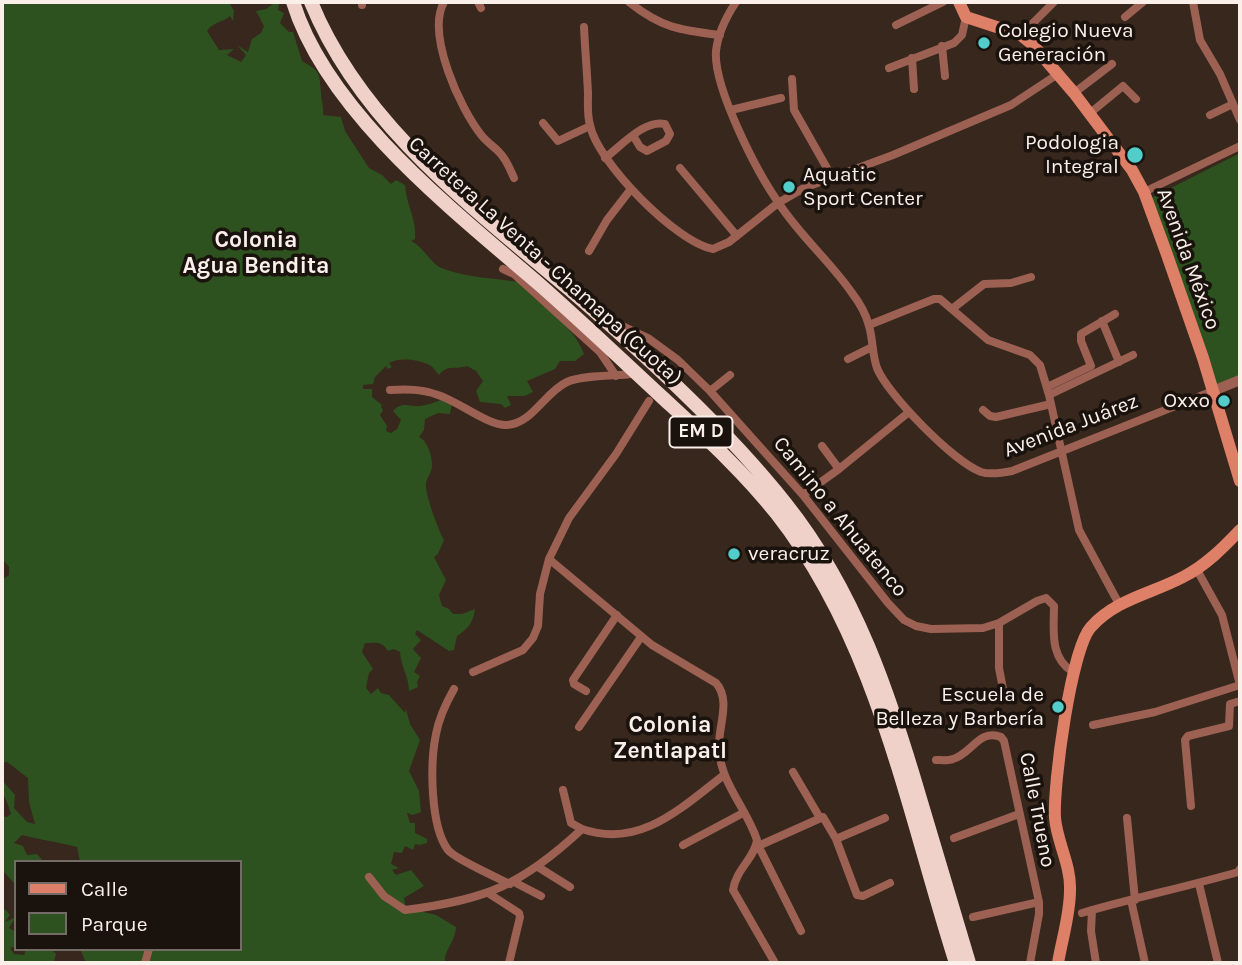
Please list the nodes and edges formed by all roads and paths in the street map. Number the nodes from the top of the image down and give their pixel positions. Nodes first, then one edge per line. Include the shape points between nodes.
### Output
1 (293, 2) edge
2 (311, 2) edge
3 (444, 2) edge
4 (629, 2) edge
5 (736, 2) edge
6 (943, 2) edge
7 (959, 2) edge
8 (1054, 2) edge
9 (1143, 2) edge
10 (1193, 2) edge
11 (966, 17) junction
12 (1125, 17) dead end
13 (896, 25) dead end
14 (584, 27) dead end
15 (720, 35) junction
16 (1021, 36) junction
17 (942, 47) junction
18 (912, 58) junction
19 (1112, 64) dead end
20 (889, 68) dead end
21 (1058, 74) junction
22 (945, 76) dead end
23 (792, 79) dead end
24 (914, 89) dead end
25 (1074, 93) junction
26 (781, 98) dead end
27 (1136, 99) dead end
28 (1233, 104) junction
29 (731, 110) junction
30 (1090, 114) junction
31 (1210, 115) dead end
32 (1240, 120) edge
33 (543, 123) dead end
34 (590, 126) junction
35 (634, 136) dead end
36 (1240, 146) edge
37 (605, 158) junction
38 (680, 168) dead end
39 (832, 177) junction
40 (514, 178) dead end
41 (631, 189) junction
42 (1144, 192) junction
43 (778, 203) junction
44 (737, 236) junction
45 (589, 251) dead end
46 (503, 269) dead end
47 (1031, 276) dead end
48 (952, 309) junction
49 (1115, 314) dead end
50 (599, 316) junction
51 (1102, 321) junction
52 (869, 325) junction
53 (872, 347) junction
54 (1133, 355) dead end
55 (848, 359) dead end
56 (678, 360) junction
57 (1119, 362) junction
58 (665, 370) dead end
59 (632, 374) dead end
60 (730, 375) dead end
61 (616, 376) junction
62 (1240, 380) edge
63 (390, 390) dead end
64 (710, 391) junction
65 (1213, 391) junction
66 (1049, 396) junction
67 (649, 401) dead end
68 (983, 410) dead end
69 (909, 412) junction
70 (822, 446) dead end
71 (1061, 450) junction
72 (839, 469) junction
73 (1240, 481) edge
74 (803, 495) junction
75 (1240, 530) edge
76 (549, 559) junction
77 (1197, 570) junction
78 (1119, 604) junction
79 (617, 615) junction
80 (999, 623) junction
81 (642, 637) junction
82 (1073, 671) junction
83 (474, 673) dead end
84 (1240, 685) edge
85 (454, 689) dead end
86 (586, 691) dead end
87 (1004, 694) dead end
88 (1240, 701) edge
89 (1093, 725) dead end
90 (579, 727) dead end
91 (936, 760) dead end
92 (793, 772) dead end
93 (724, 775) junction
94 (563, 790) dead end
95 (1191, 806) dead end
96 (743, 813) junction
97 (1019, 814) junction
98 (820, 818) junction
99 (885, 818) dead end
100 (1127, 818) dead end
101 (582, 828) junction
102 (954, 838) dead end
103 (836, 839) junction
104 (683, 845) dead end
105 (756, 847) junction
106 (537, 867) junction
107 (1240, 870) edge
108 (369, 877) dead end
109 (512, 883) junction
110 (890, 883) dead end
111 (1199, 884) junction
112 (570, 887) dead end
113 (488, 893) junction
114 (541, 895) dead end
115 (1133, 900) junction
116 (1039, 902) junction
117 (1092, 910) junction
118 (1082, 913) dead end
119 (973, 917) dead end
120 (801, 931) dead end
121 (509, 963) edge
122 (775, 963) edge
123 (957, 963) edge
124 (969, 963) edge
125 (1030, 963) edge
126 (1058, 963) edge
127 (1097, 963) edge
128 (1145, 963) edge
129 (1218, 963) edge

1 - 123 highway, Carretera La Venta - Chamapa (Cuota) / EM D via 324,67 393,152 702,433 753,486 807,555 850,633 875,698
2 - 50 highway, Carretera La Venta - Chamapa (Cuota) / EM D via 340,61 404,140
3 - 40 street via 437,27 447,66 475,125 500,153
4 - 15 street via 669,27
5 - 15 street
6 - 13 street
7 - 11 main road
8 - 16 street
9 - 12 street
10 - 28 street via 1200,40
11 - 16 main road, Avenida México
11 - 17 street via 959,40
14 - 34 street
15 - 29 street, Avenida Juárez via 717,66
16 - 21 main road, Avenida México
17 - 18 street
17 - 22 street
18 - 20 street
18 - 24 street
19 - 25 street
21 - 25 main road, Avenida México
21 - 39 street via 1011,105
23 - 39 street via 794,110
25 - 30 main road, Avenida México
26 - 29 street
27 - 30 street via 1123,86
28 - 31 street
28 - 32 street
29 - 43 street, Avenida Juárez
30 - 42 main road, Avenida México
33 - 34 street via 558,141
34 - 37 street
35 - 37 street
36 - 42 street
37 - 41 street
38 - 44 street
39 - 43 street
41 - 44 street via 704,247 721,247
41 - 45 street
42 - 65 main road, Avenida México
43 - 44 street
43 - 52 street, Avenida Juárez via 853,293
46 - 61 street via 600,352
47 - 48 street via 1012,283 984,284
48 - 52 street via 934,299
48 - 66 street via 988,340 1030,355 1040,365
49 - 51 street
50 - 56 street, Camino a Ahuatenco via 648,338
50 - 124 highway, Carretera La Venta - Chamapa (Cuota) / EM D via 739,450 785,503 828,565 886,688
51 - 57 street
51 - 66 street via 1080,337 1091,366
52 - 53 street, Avenida Juárez
53 - 55 street
53 - 69 street, Avenida Juárez via 882,378
54 - 57 street
56 - 58 street
56 - 64 street, Camino a Ahuatenco
57 - 66 street
59 - 61 street
60 - 64 street
61 - 63 street via 569,381 549,393 528,416 502,425 439,395 415,389
62 - 65 street, Avenida Juárez
64 - 74 street, Camino a Ahuatenco
65 - 71 street, Avenida Juárez
65 - 73 main road, Avenida México
66 - 68 street via 996,417
66 - 71 street
67 - 76 street via 569,518
69 - 71 street, Avenida Juárez via 956,457 982,472 1012,471
69 - 72 street
70 - 72 street
71 - 78 street via 1079,530
72 - 74 street
74 - 80 street, Camino a Ahuatenco via 904,620 931,629 972,629
75 - 77 main road
76 - 79 street
76 - 83 street via 533,638 523,650
77 - 78 main road
77 - 84 street via 1222,615
78 - 82 main road via 1084,635
79 - 81 street
79 - 86 street via 573,680
80 - 82 street, Camino a Ahuatenco via 1037,601 1050,600 1055,606 1058,658
80 - 87 street
81 - 90 street
81 - 93 street via 716,683 723,692 718,739
82 - 126 main road via 1055,792 1055,820 1071,888
84 - 89 street via 1155,712
85 - 109 street via 436,734 437,825 449,852
88 - 95 street via 1230,704 1229,726 1185,740
91 - 97 street, Calle Trueno via 955,758 985,736 1001,737
92 - 98 street
93 - 96 street
93 - 101 street via 666,817 635,833
94 - 101 street via 571,823
96 - 104 street
96 - 105 street via 755,834
97 - 102 street
97 - 116 street, Calle Trueno
98 - 103 street
98 - 105 street
99 - 103 street
100 - 115 street
101 - 106 street
103 - 110 street via 857,895
105 - 120 street
105 - 122 street via 733,890
106 - 109 street
106 - 112 street
107 - 111 street
108 - 113 street via 384,897 405,910
109 - 113 street
109 - 114 street
111 - 115 street
111 - 129 street
113 - 121 street via 519,913
115 - 117 street
115 - 128 street
116 - 119 street
116 - 125 street, Calle Trueno
117 - 118 street
117 - 127 street

